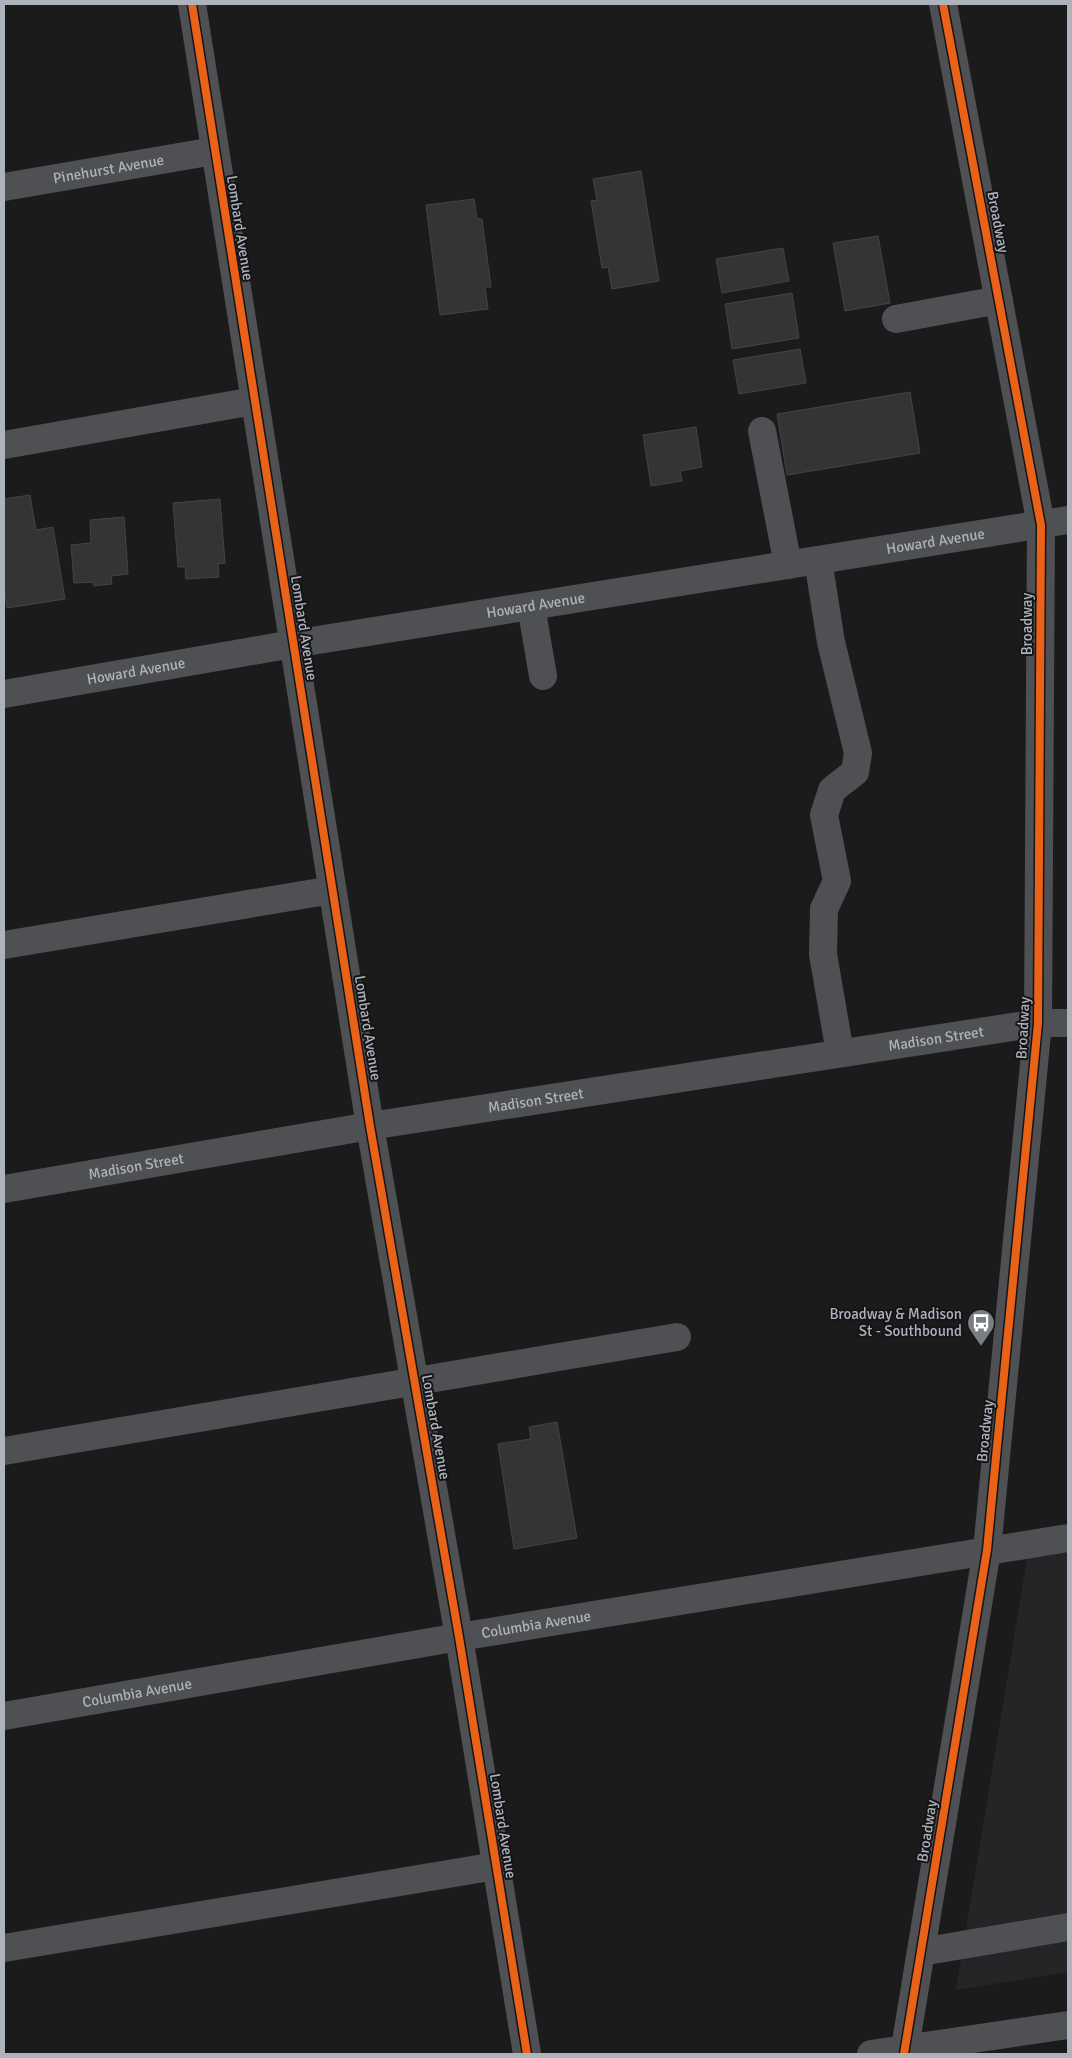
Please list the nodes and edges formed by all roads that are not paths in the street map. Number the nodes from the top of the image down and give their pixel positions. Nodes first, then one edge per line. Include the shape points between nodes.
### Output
1 (192, 4) edge
2 (942, 4) edge
3 (214, 151) junction
4 (4, 187) edge
5 (999, 300) junction
6 (896, 319) dead end
7 (254, 401) junction
8 (762, 431) dead end
9 (4, 445) edge
10 (1068, 520) edge
11 (1041, 525) junction
12 (818, 560) junction
13 (788, 565) junction
14 (531, 606) junction
15 (293, 644) junction
16 (543, 676) dead end
17 (4, 694) edge
18 (332, 890) junction
19 (4, 944) edge
20 (1038, 1023) junction
21 (1068, 1024) edge
22 (840, 1053) junction
23 (370, 1126) junction
24 (4, 1189) edge
25 (676, 1337) dead end
26 (414, 1381) junction
27 (4, 1451) edge
28 (1068, 1538) edge
29 (987, 1550) junction
30 (459, 1637) junction
31 (4, 1716) edge
32 (496, 1866) junction
33 (1068, 1927) edge
34 (4, 1948) edge
35 (921, 1952) junction
36 (1068, 2025) edge
37 (904, 2052) edge
38 (526, 2054) edge
39 (871, 2054) edge

1 - 3 street, Lombard Avenue
2 - 5 street, Broadway
3 - 4 street, Pinehurst Avenue
3 - 7 street, Lombard Avenue
5 - 6 street
5 - 11 street, Broadway
7 - 9 street
7 - 15 street, Lombard Avenue
8 - 13 street
10 - 11 street, Howard Avenue
11 - 12 street, Howard Avenue
11 - 20 street, Broadway
12 - 13 street, Howard Avenue
12 - 22 street via 831,642 858,753 855,772 832,790 824,815 837,881 824,909 823,954
13 - 14 street, Howard Avenue
14 - 15 street, Howard Avenue
14 - 16 street
15 - 17 street, Howard Avenue
15 - 18 street, Lombard Avenue
18 - 19 street
18 - 23 street, Lombard Avenue
20 - 21 street, Madison Street
20 - 22 street, Madison Street
20 - 29 street, Broadway
22 - 23 street, Madison Street
23 - 24 street, Madison Street
23 - 26 street, Lombard Avenue
25 - 26 street
26 - 27 street
26 - 30 street, Lombard Avenue
28 - 29 street, Columbia Avenue
29 - 30 street, Columbia Avenue
29 - 35 street, Broadway
30 - 31 street, Columbia Avenue
30 - 32 street, Lombard Avenue
32 - 34 street
32 - 38 street, Lombard Avenue
33 - 35 street
35 - 37 street, Broadway
36 - 37 street
37 - 39 street

